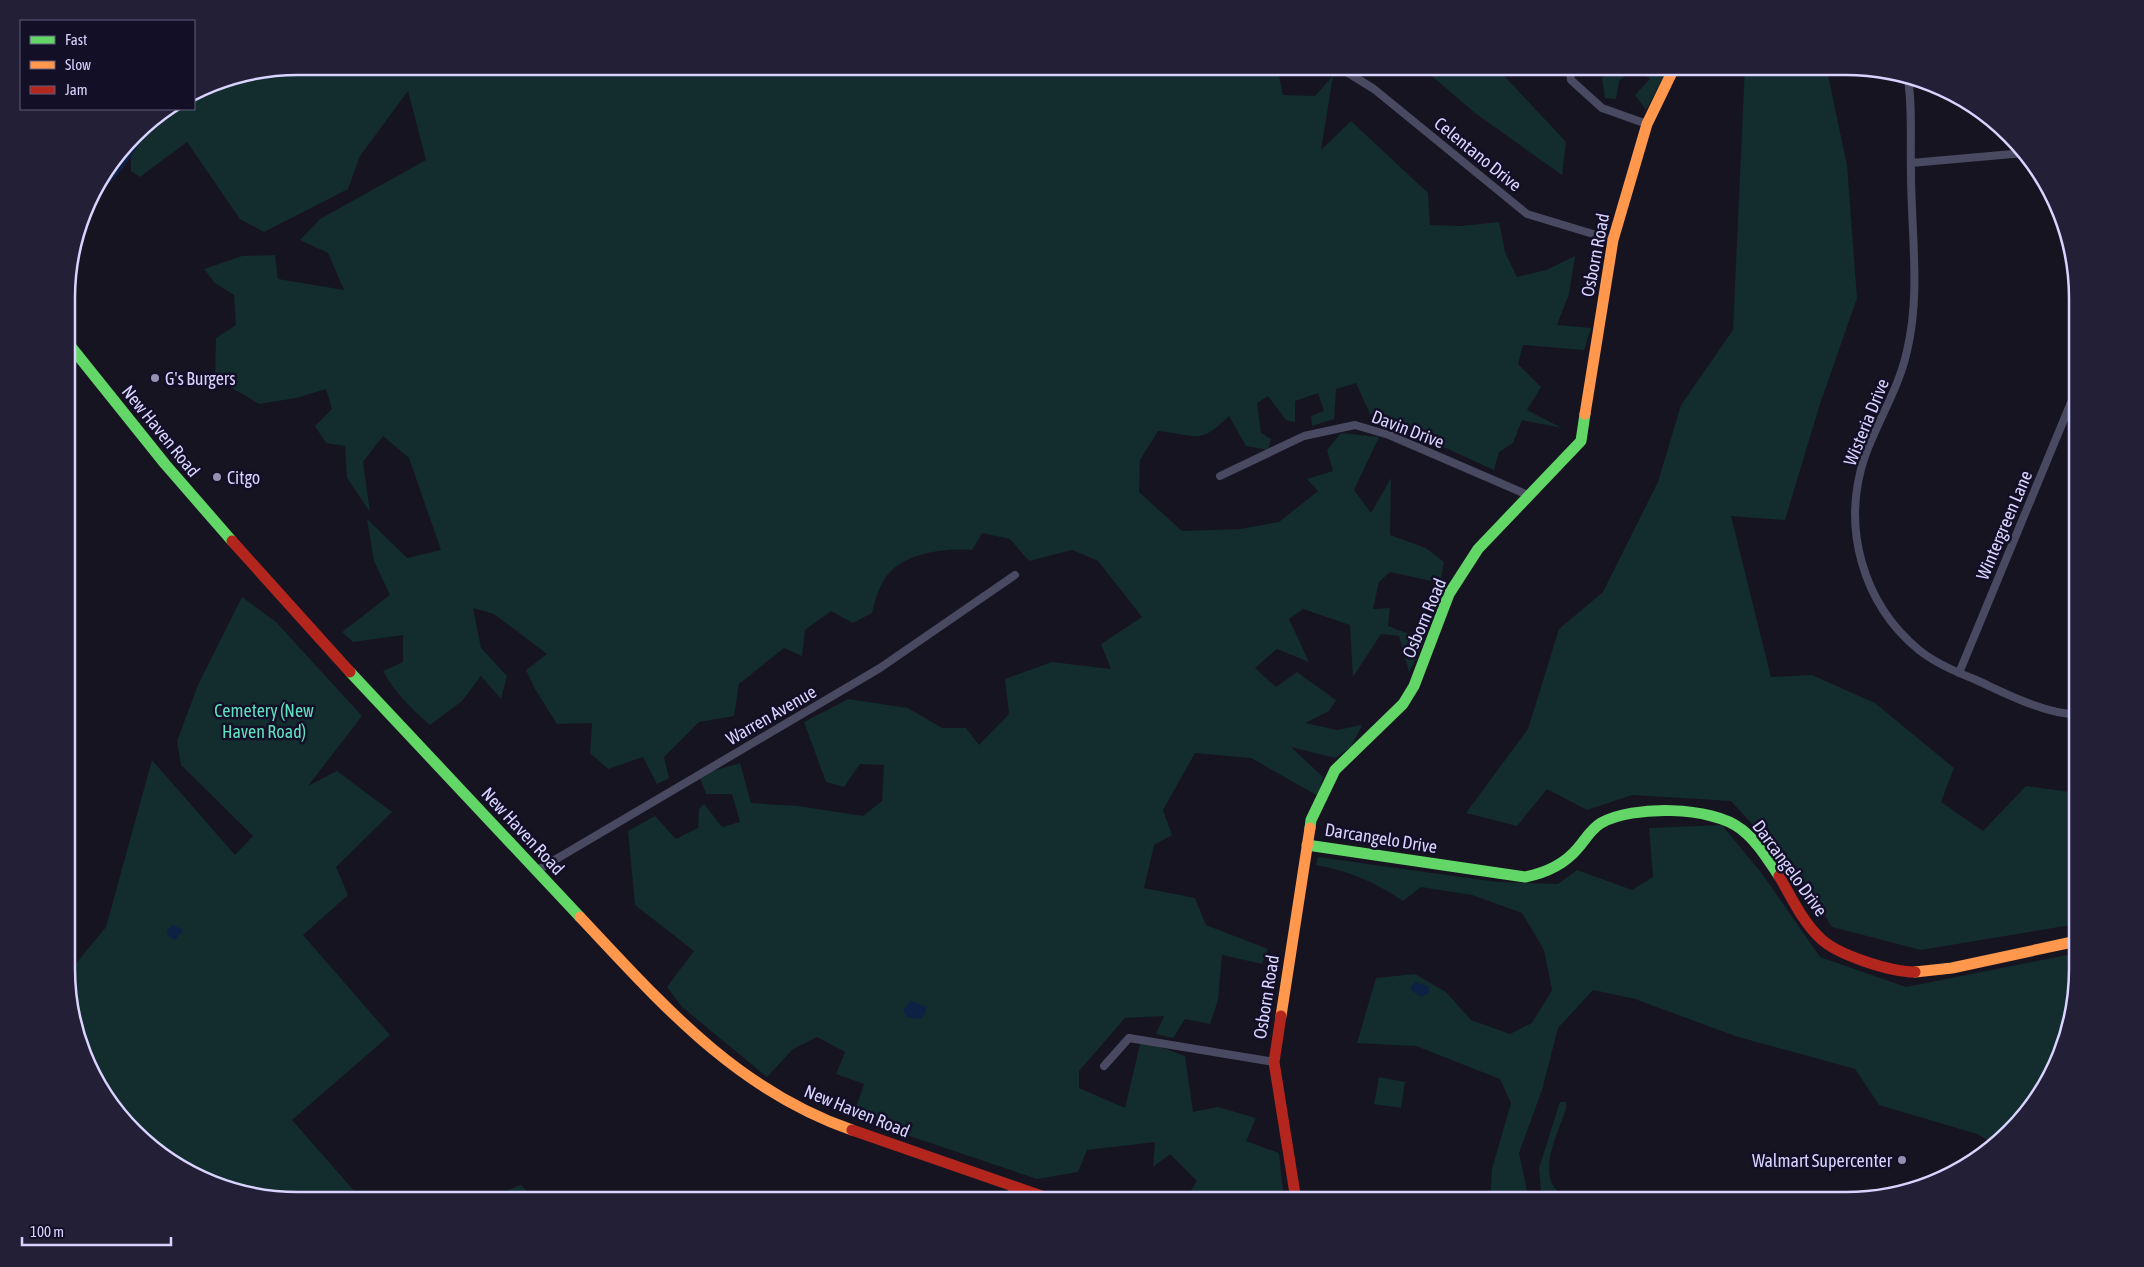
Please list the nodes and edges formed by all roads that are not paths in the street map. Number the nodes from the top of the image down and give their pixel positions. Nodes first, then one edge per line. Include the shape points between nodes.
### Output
1 (1351, 75) edge
2 (1570, 75) edge
3 (1671, 75) edge
4 (1907, 84) edge
5 (1647, 124) junction
6 (2016, 154) edge
7 (1910, 163) junction
8 (1613, 240) junction
9 (75, 351) edge
10 (2069, 407) edge
11 (1220, 476) dead end
12 (1528, 495) junction
13 (1015, 574) dead end
14 (1959, 673) junction
15 (2069, 714) edge
16 (1307, 844) junction
17 (536, 871) junction
18 (2069, 944) edge
19 (1274, 1062) junction
20 (1104, 1066) dead end
21 (1014, 1186) junction
22 (1011, 1192) edge
23 (1032, 1192) edge
24 (1295, 1192) edge

1 - 8 street, Celentano Drive via 1374,89 1527,214
2 - 5 street via 1571,80 1602,108
3 - 5 street, Osborn Road
4 - 7 street, Wisteria Drive
5 - 8 street, Osborn Road
6 - 7 street
7 - 14 street, Wisteria Drive via 1916,302 1898,382 1865,456 1859,480 1855,538 1870,589 1889,619 1920,651
8 - 12 street, Osborn Road via 1581,441
9 - 17 street, New Haven Road via 164,464 292,610
10 - 14 street, Wintergreen Lane
11 - 12 street, Davin Drive via 1304,436 1355,424 1389,435
12 - 16 street, Osborn Road via 1478,549 1449,594 1414,686 1403,704 1335,770 1311,820
13 - 17 street, Warren Avenue via 880,668
14 - 15 street, Wisteria Drive via 2028,702
16 - 18 street, Darcangelo Drive via 1525,877 1558,866 1607,820 1631,814 1705,813 1736,824 1784,884 1818,937 1850,954 1910,972 1948,968
16 - 19 street, Osborn Road
17 - 21 street, New Haven Road via 682,1023 726,1062 769,1092 828,1122
19 - 20 street via 1129,1038
19 - 24 street, Osborn Road
21 - 22 street
21 - 23 street, New Haven Road

